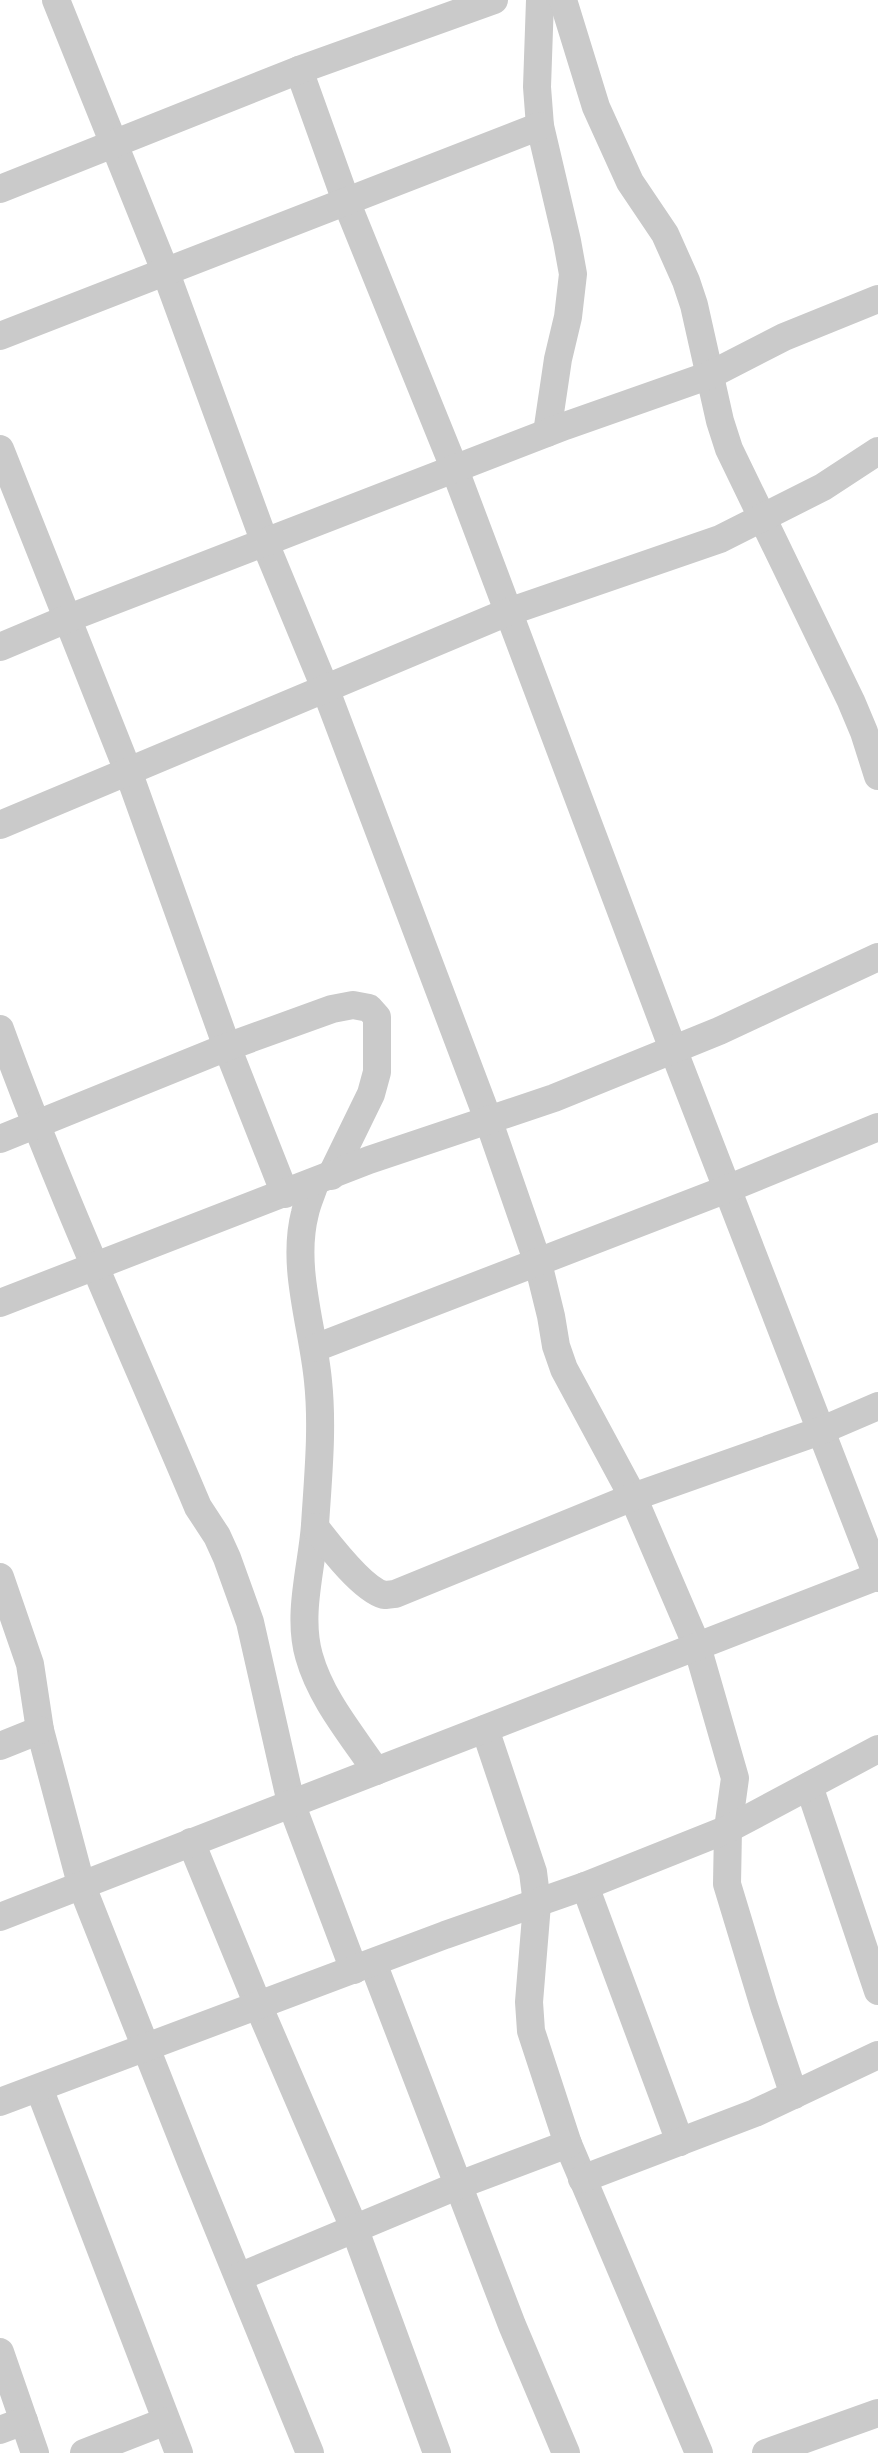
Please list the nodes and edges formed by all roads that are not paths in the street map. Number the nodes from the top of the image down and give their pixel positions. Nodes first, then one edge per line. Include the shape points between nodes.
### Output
1 (56, 0) edge
2 (494, 0) edge
3 (540, 0) edge
4 (563, 0) edge
5 (299, 70) junction
6 (540, 126) junction
7 (114, 145) junction
8 (0, 189) edge
9 (346, 201) junction
10 (166, 272) junction
11 (878, 299) edge
12 (0, 336) edge
13 (710, 375) junction
14 (547, 433) junction
15 (0, 449) edge
16 (878, 451) edge
17 (455, 470) junction
18 (762, 519) junction
19 (265, 543) junction
20 (508, 612) junction
21 (69, 618) junction
22 (0, 647) edge
23 (325, 688) junction
24 (128, 771) junction
25 (878, 776) edge
26 (0, 825) edge
27 (878, 957) edge
28 (0, 1029) edge
29 (226, 1047) junction
30 (673, 1049) junction
31 (488, 1119) junction
32 (35, 1125) junction
33 (878, 1127) edge
34 (0, 1139) edge
35 (323, 1179) junction
36 (727, 1189) junction
37 (285, 1194) junction
38 (538, 1262) junction
39 (95, 1267) junction
40 (0, 1303) edge
41 (315, 1348) junction
42 (878, 1406) edge
43 (820, 1431) junction
44 (633, 1497) junction
45 (315, 1527) junction
46 (0, 1577) edge
47 (878, 1577) edge
48 (697, 1646) junction
49 (485, 1729) junction
50 (40, 1730) junction
51 (0, 1746) edge
52 (878, 1749) edge
53 (376, 1771) junction
54 (809, 1786) junction
55 (291, 1803) junction
56 (728, 1829) junction
57 (191, 1842) junction
58 (81, 1884) junction
59 (585, 1886) junction
60 (537, 1904) junction
61 (0, 1917) edge
62 (363, 1966) junction
63 (878, 1991) edge
64 (258, 2005) junction
65 (147, 2048) junction
66 (878, 2055) edge
67 (39, 2088) junction
68 (794, 2095) junction
69 (0, 2102) edge
70 (680, 2142) junction
71 (568, 2144) junction
72 (582, 2179) junction
73 (459, 2186) junction
74 (355, 2230) junction
75 (239, 2277) junction
76 (0, 2351) edge
77 (878, 2413) edge
78 (166, 2421) junction
79 (12, 2426) edge
80 (773, 2452) edge
81 (35, 2453) edge
82 (84, 2453) edge
83 (179, 2453) edge
84 (310, 2453) edge
85 (437, 2453) edge
86 (566, 2453) edge
87 (699, 2453) edge

1 - 7 street
2 - 5 street
3 - 6 street
4 - 13 street via 596,107 686,281
5 - 7 street
5 - 9 street
6 - 9 street
6 - 14 street via 573,274
7 - 8 street
7 - 10 street
9 - 10 street
9 - 17 street
10 - 12 street
10 - 19 street
11 - 13 street via 784,337
13 - 14 street
13 - 18 street via 729,449
14 - 17 street
15 - 21 street
16 - 18 street
17 - 19 street
17 - 20 street
18 - 20 street
18 - 25 street via 851,701
19 - 21 street
19 - 23 street
20 - 23 street
20 - 30 street
21 - 22 street
21 - 24 street
23 - 24 street
23 - 31 street
24 - 26 street
24 - 29 street
27 - 30 street
28 - 32 street
29 - 32 street
29 - 35 street via 332,1009 353,1005 369,1008 377,1017 377,1072 372,1094
29 - 37 street
30 - 31 street via 554,1098
30 - 36 street
31 - 35 street
31 - 38 street
32 - 34 street
32 - 39 street
33 - 36 street
35 - 37 street
35 - 41 street via 304,1213 301,1241
36 - 38 street
36 - 43 street
37 - 39 street
38 - 41 street
38 - 44 street via 564,1369
39 - 40 street
39 - 55 street via 198,1507 227,1558 250,1622
41 - 45 street via 319,1456
42 - 43 street
43 - 44 street
43 - 47 street
44 - 45 street via 395,1594 384,1595 372,1588
44 - 48 street
45 - 53 street via 305,1611 308,1654 317,1680
46 - 50 street via 30,1664
47 - 48 street
48 - 49 street
48 - 56 street via 735,1778
49 - 53 street
49 - 60 street via 533,1872
50 - 51 street
50 - 58 street
52 - 54 street
53 - 55 street
54 - 56 street
54 - 63 street
55 - 57 street
55 - 62 street
56 - 59 street
56 - 68 street via 727,1884
57 - 58 street
57 - 64 street
58 - 61 street
58 - 65 street
59 - 60 street
59 - 70 street
60 - 62 street
60 - 71 street via 531,2031
62 - 64 street
62 - 73 street
64 - 65 street
64 - 74 street
65 - 67 street
65 - 75 street
66 - 68 street
67 - 69 street
67 - 78 street
68 - 70 street
70 - 72 street
71 - 72 street
71 - 73 street
72 - 87 street
73 - 74 street
73 - 86 street
74 - 75 street
74 - 85 street
75 - 84 street
76 - 79 street
77 - 80 street
78 - 82 street
78 - 83 street
79 - 81 street

